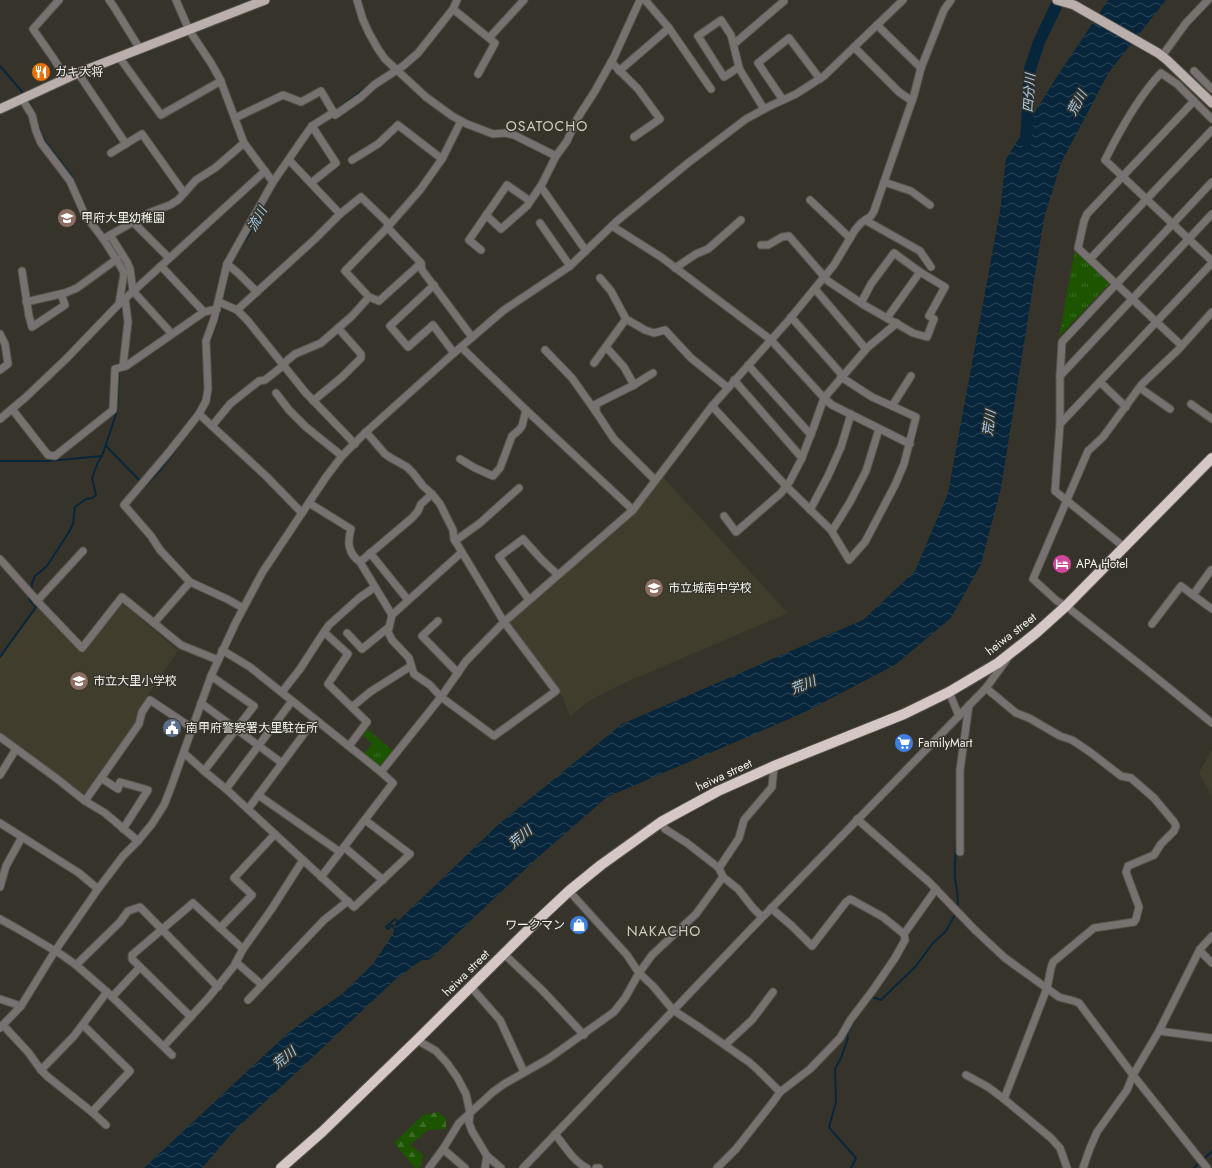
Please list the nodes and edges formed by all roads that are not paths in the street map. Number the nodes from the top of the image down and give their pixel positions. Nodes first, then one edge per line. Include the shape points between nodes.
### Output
1 (59, 0) edge
2 (109, 0) edge
3 (176, 0) edge
4 (265, 0) edge
5 (357, 0) edge
6 (457, 0) edge
7 (524, 0) edge
8 (640, 0) edge
9 (645, 0) edge
10 (903, 0) edge
11 (951, 0) edge
12 (1057, 0) edge
13 (1208, 0) edge
14 (784, 1) dead end
15 (453, 9) junction
16 (877, 25) junction
17 (669, 28) junction
18 (189, 30) junction
19 (489, 38) junction
20 (734, 44) junction
21 (854, 47) junction
22 (140, 49) junction
23 (1160, 55) junction
24 (119, 57) junction
25 (611, 62) junction
26 (739, 67) junction
27 (921, 68) junction
28 (397, 70) junction
29 (619, 71) junction
30 (1194, 71) dead end
31 (78, 73) junction
32 (478, 74) dead end
33 (66, 79) junction
34 (820, 79) junction
35 (221, 80) junction
36 (711, 89) dead end
37 (1212, 89) edge
38 (25, 98) junction
39 (783, 100) junction
40 (1194, 100) junction
41 (912, 101) junction
42 (1212, 103) edge
43 (0, 109) edge
44 (764, 109) junction
45 (334, 112) junction
46 (235, 118) junction
47 (1212, 119) edge
48 (461, 121) junction
49 (312, 126) junction
50 (1212, 130) edge
51 (634, 137) dead end
52 (244, 143) junction
53 (126, 144) junction
54 (112, 152) dead end
55 (556, 156) junction
56 (442, 159) junction
57 (289, 160) junction
58 (352, 160) dead end
59 (265, 172) junction
60 (1122, 176) junction
61 (273, 182) junction
62 (884, 182) junction
63 (1212, 182) edge
64 (310, 183) junction
65 (541, 187) junction
66 (184, 193) junction
67 (1147, 199) junction
68 (810, 200) dead end
69 (530, 201) junction
70 (930, 205) dead end
71 (340, 214) junction
72 (1212, 214) edge
73 (486, 215) junction
74 (741, 220) dead end
75 (865, 220) junction
76 (133, 222) junction
77 (540, 223) dead end
78 (1173, 224) junction
79 (388, 226) junction
80 (612, 226) junction
81 (106, 237) junction
82 (850, 238) junction
83 (1189, 239) junction
84 (761, 245) dead end
85 (482, 250) dead end
86 (586, 251) junction
87 (169, 258) junction
88 (117, 259) junction
89 (1090, 259) junction
90 (421, 262) junction
91 (1212, 262) edge
92 (227, 264) junction
93 (161, 266) junction
94 (570, 266) junction
95 (932, 267) dead end
96 (675, 268) junction
97 (22, 271) dead end
98 (920, 272) junction
99 (824, 277) junction
100 (600, 278) dead end
101 (1116, 284) junction
102 (434, 285) junction
103 (815, 289) junction
104 (133, 291) junction
105 (257, 292) junction
106 (60, 294) junction
107 (369, 297) junction
108 (1132, 299) junction
109 (122, 301) junction
110 (26, 302) junction
111 (861, 303) junction
112 (218, 305) junction
113 (237, 310) junction
114 (204, 312) junction
115 (1212, 312) edge
116 (791, 317) junction
117 (887, 318) junction
118 (626, 319) junction
119 (1156, 322) junction
120 (897, 323) junction
121 (338, 328) junction
122 (0, 334) edge
123 (172, 334) junction
124 (472, 337) junction
125 (771, 340) junction
126 (1181, 345) junction
127 (461, 347) junction
128 (606, 347) junction
129 (866, 348) junction
130 (545, 350) dead end
131 (454, 353) junction
132 (594, 363) dead end
133 (283, 364) junction
134 (748, 365) junction
135 (123, 366) junction
136 (0, 370) edge
137 (653, 374) dead end
138 (842, 376) junction
139 (911, 376) dead end
140 (1060, 376) junction
141 (734, 380) junction
142 (1100, 382) junction
143 (634, 385) junction
144 (727, 387) junction
145 (1140, 388) junction
146 (276, 393) dead end
147 (824, 398) junction
148 (313, 401) junction
149 (1191, 404) dead end
150 (712, 406) junction
151 (892, 406) junction
152 (1126, 407) junction
153 (12, 409) junction
154 (1170, 409) dead end
155 (526, 410) junction
156 (596, 412) junction
157 (199, 414) junction
158 (850, 414) junction
159 (0, 419) edge
160 (1212, 419) edge
161 (1060, 424) junction
162 (212, 426) junction
163 (879, 429) junction
164 (366, 432) junction
165 (811, 435) junction
166 (355, 444) junction
167 (910, 444) junction
168 (342, 456) junction
169 (802, 458) junction
170 (1212, 458) edge
171 (460, 459) dead end
172 (656, 480) junction
173 (786, 486) junction
174 (519, 488) dead end
175 (432, 494) junction
176 (1067, 500) junction
177 (309, 503) junction
178 (633, 510) junction
179 (810, 510) junction
180 (302, 512) junction
181 (724, 516) dead end
182 (832, 531) junction
183 (455, 541) junction
184 (1124, 547) junction
185 (83, 551) dead end
186 (462, 552) junction
187 (370, 553) junction
188 (360, 562) junction
189 (2, 564) edge
190 (1212, 571) edge
191 (558, 575) junction
192 (190, 582) junction
193 (375, 587) junction
194 (1192, 594) junction
195 (33, 597) junction
196 (408, 600) junction
197 (529, 600) junction
198 (1066, 606) junction
199 (243, 608) junction
200 (1212, 609) edge
201 (392, 615) junction
202 (438, 621) dead end
203 (504, 622) junction
204 (154, 624) junction
205 (1152, 624) dead end
206 (389, 627) junction
207 (324, 632) junction
208 (347, 633) dead end
209 (222, 650) junction
210 (1012, 653) junction
211 (218, 660) junction
212 (411, 666) junction
213 (458, 673) junction
214 (211, 676) junction
215 (986, 688) junction
216 (282, 692) junction
217 (950, 692) junction
218 (441, 697) junction
219 (292, 701) junction
220 (201, 703) junction
221 (969, 705) junction
222 (352, 707) junction
223 (959, 716) junction
224 (315, 719) junction
225 (1212, 723) edge
226 (192, 728) junction
227 (236, 729) junction
228 (0, 738) edge
229 (259, 745) junction
230 (349, 746) junction
231 (16, 749) junction
232 (184, 753) junction
233 (282, 763) junction
234 (774, 766) junction
235 (204, 771) junction
236 (381, 772) junction
237 (0, 775) edge
238 (101, 778) junction
239 (226, 789) junction
240 (258, 795) junction
241 (85, 801) junction
242 (248, 809) junction
243 (857, 819) junction
244 (365, 820) junction
245 (0, 822) edge
246 (661, 822) junction
247 (123, 829) junction
248 (275, 834) junction
249 (22, 837) junction
250 (138, 841) junction
251 (342, 850) junction
252 (960, 852) dead end
253 (302, 860) junction
254 (719, 868) junction
255 (321, 877) junction
256 (723, 877) junction
257 (383, 880) junction
258 (0, 887) edge
259 (98, 889) junction
260 (936, 889) junction
261 (569, 891) junction
262 (348, 901) junction
263 (771, 908) junction
264 (762, 917) junction
265 (0, 919) edge
266 (220, 928) junction
267 (162, 930) junction
268 (904, 934) junction
269 (1212, 936) edge
270 (243, 949) junction
271 (54, 951) junction
272 (1200, 951) junction
273 (504, 954) junction
274 (236, 962) junction
275 (1212, 963) edge
276 (76, 965) junction
277 (140, 967) junction
278 (639, 973) junction
279 (262, 985) junction
280 (218, 987) junction
281 (470, 987) junction
282 (1047, 988) junction
283 (773, 992) dead end
284 (110, 994) junction
285 (0, 999) edge
286 (248, 1000) dead end
287 (21, 1006) junction
288 (672, 1010) junction
289 (191, 1017) junction
290 (83, 1025) junction
291 (1, 1026) edge
292 (1159, 1031) junction
293 (584, 1035) junction
294 (1212, 1038) edge
295 (417, 1040) junction
296 (725, 1045) junction
297 (164, 1046) junction
298 (172, 1055) dead end
299 (41, 1070) junction
300 (524, 1072) junction
301 (966, 1075) dead end
302 (1133, 1075) junction
303 (780, 1092) junction
304 (1004, 1099) junction
305 (92, 1112) junction
306 (470, 1113) junction
307 (106, 1125) dead end
308 (555, 1134) junction
309 (443, 1149) junction
310 (487, 1156) junction
311 (1206, 1167) edge
312 (281, 1168) edge
313 (429, 1168) edge
314 (465, 1168) edge
315 (485, 1168) edge
316 (501, 1168) edge
317 (523, 1168) edge
318 (587, 1168) edge
319 (717, 1168) edge
320 (1067, 1168) edge
321 (1083, 1168) edge

1 - 33 street via 33,29
2 - 22 street
3 - 18 street
4 - 18 main road
5 - 28 street via 363,20 378,49
6 - 15 street
7 - 19 street
8 - 25 street
9 - 17 street
10 - 16 street
11 - 27 street via 944,10
12 - 23 main road via 1074,5
13 - 23 street
14 - 20 street
15 - 19 street
15 - 28 street via 418,53
16 - 21 street
16 - 27 street
17 - 29 street
17 - 36 street
18 - 22 main road
18 - 35 street
19 - 32 street via 495,43
20 - 26 street
20 - 26 street via 731,34 721,20 698,36 724,77
21 - 34 street
21 - 41 street via 899,92
22 - 24 main road
23 - 42 main road
24 - 31 main road
24 - 35 street via 161,115
25 - 29 street
25 - 55 street
26 - 44 street
27 - 41 street
28 - 45 street via 361,97 335,114
28 - 48 street via 426,97
29 - 51 street via 638,89 660,119
30 - 37 street
31 - 33 main road
31 - 53 street
33 - 38 main road
34 - 39 street
34 - 39 street via 789,38 758,63
35 - 46 street
38 - 43 main road
38 - 81 street via 41,144 70,181 85,216
39 - 44 street
40 - 47 street
40 - 60 street
40 - 60 street via 1161,73 1140,101 1105,160
41 - 62 street
44 - 80 street via 746,119 688,163
45 - 46 street via 321,91 302,102 283,95
45 - 49 street
46 - 52 street
48 - 55 street via 493,134 514,135
48 - 56 street
49 - 57 street
49 - 64 street via 336,163
50 - 67 street
52 - 59 street
52 - 66 street via 215,168 196,180
53 - 54 street
53 - 66 street via 142,134
55 - 65 street
56 - 58 street via 398,126 378,144
56 - 79 street via 420,190
57 - 61 street
57 - 64 street
59 - 61 street
59 - 87 street
60 - 67 street
60 - 89 street via 1087,214 1084,221 1078,248
61 - 92 street
62 - 70 street via 911,191
62 - 75 street via 874,211
63 - 78 street
64 - 71 street
65 - 69 street
65 - 86 street
66 - 76 street via 170,205
67 - 78 street
67 - 89 street
68 - 82 street
69 - 73 street via 501,229
69 - 73 street via 507,185
71 - 79 street via 360,197
71 - 105 street
72 - 83 street
73 - 85 street via 469,240
74 - 96 street via 708,249
75 - 82 street
75 - 95 street via 920,251
76 - 81 street
76 - 87 street
77 - 94 street
78 - 83 street
78 - 101 street
79 - 90 street
79 - 107 street via 344,271
80 - 86 street
80 - 96 street
81 - 88 street
81 - 104 street via 127,262
82 - 99 street
83 - 91 street
83 - 108 street
84 - 99 street via 768,245 789,236
86 - 94 street
87 - 93 street
88 - 106 street via 77,288
88 - 109 street via 124,273
89 - 101 street
90 - 102 street via 422,270
90 - 107 street via 379,301
91 - 119 street
92 - 105 street
92 - 112 street
93 - 104 street
93 - 114 street
94 - 124 street via 509,306
96 - 125 street
97 - 110 street
98 - 111 street via 894,253 871,284
98 - 117 street
98 - 120 street via 944,287 930,316 934,319 927,338
99 - 103 street
99 - 111 street
100 - 118 street via 611,291
101 - 108 street
101 - 140 street via 1062,342
102 - 124 street
102 - 131 street via 390,326 408,347 433,325
103 - 116 street
103 - 129 street
104 - 109 street
104 - 123 street
105 - 113 street
106 - 110 street
106 - 110 street via 65,305 32,327
107 - 121 street
108 - 119 street
108 - 140 street
109 - 135 street via 128,322
109 - 153 street via 66,359
111 - 117 street
112 - 113 street
112 - 114 street
112 - 157 street via 206,341 208,389 206,401
113 - 133 street
114 - 123 street
115 - 126 street
116 - 125 street
116 - 138 street
117 - 120 street
118 - 128 street
118 - 144 street via 645,330 665,330 691,358
119 - 126 street
119 - 142 street
120 - 129 street
121 - 133 street via 321,343 295,354
121 - 148 street via 361,354 361,358
122 - 136 street via 5,344 8,364
123 - 135 street
124 - 127 street
125 - 134 street
125 - 147 street
126 - 145 street
127 - 131 street
127 - 155 street
128 - 132 street
128 - 143 street via 624,367
129 - 138 street
130 - 156 street via 572,378
131 - 164 street
133 - 148 street
133 - 162 street via 230,404
134 - 141 street
134 - 165 street
135 - 153 street via 115,369 113,410 55,456 48,455
137 - 143 street
138 - 147 street
138 - 151 street via 872,397
139 - 151 street
140 - 161 street
141 - 144 street
141 - 169 street
142 - 152 street
142 - 161 street
143 - 156 street via 596,404
144 - 150 street
145 - 152 street
145 - 154 street
146 - 168 street via 306,427
147 - 158 street
147 - 165 street
148 - 166 street
149 - 160 street
150 - 172 street
150 - 173 street
151 - 167 street via 916,417
152 - 176 street via 1088,452
153 - 159 street
155 - 171 street via 520,430 512,436 500,468 492,476
155 - 178 street
156 - 172 street via 614,439
157 - 162 street
157 - 192 street via 124,505
158 - 163 street
158 - 179 street via 841,447
161 - 176 street via 1055,491
162 - 180 street
163 - 167 street
163 - 182 street via 866,472
164 - 166 street
164 - 175 street via 385,454 407,467
165 - 169 street
166 - 168 street
167 - 182 street via 895,485 865,542 849,560
168 - 177 street
169 - 173 street
170 - 184 highway, heiwa street
172 - 178 street
173 - 179 street
173 - 181 street via 736,532
174 - 183 street via 480,524
175 - 183 street via 453,530
175 - 187 street via 421,504 412,518
176 - 184 street
176 - 198 street via 1033,579
177 - 180 street
177 - 188 street via 351,529 348,543 354,558
178 - 191 street
179 - 182 street
180 - 199 street via 262,573
183 - 186 street
184 - 198 highway, heiwa street
185 - 195 street
186 - 196 street
186 - 203 street
187 - 188 street
187 - 196 street
188 - 193 street
189 - 195 street
190 - 194 street
191 - 197 street
191 - 197 street via 523,539 499,557
192 - 199 street
192 - 204 street
193 - 201 street
193 - 207 street via 359,598
194 - 200 street
194 - 205 street via 1181,586
195 - 204 street via 82,648 122,597
196 - 201 street
197 - 203 street
198 - 210 highway, heiwa street
198 - 225 street
199 - 209 street
201 - 206 street
202 - 213 street via 422,636
203 - 213 street via 466,661
203 - 218 street via 556,691 494,736
204 - 211 street via 181,645
206 - 208 street via 362,649
206 - 212 street via 388,632 392,640 409,658
207 - 216 street via 300,670
207 - 222 street via 348,654 328,684
209 - 211 street
209 - 216 street via 250,667
210 - 215 street
210 - 217 highway, heiwa street
211 - 214 street
212 - 218 street via 414,674 430,684
212 - 222 street via 370,692
213 - 218 street
214 - 220 street
214 - 227 street via 254,706
215 - 221 street
215 - 282 street via 1016,713 1072,740 1121,776 1131,778 1154,798 1176,826 1154,855 1128,866 1126,872 1139,907 1134,922 1094,928 1053,962
216 - 219 street
217 - 223 street
217 - 234 highway, heiwa street via 904,714
218 - 236 street
219 - 224 street
219 - 229 street
220 - 226 street
220 - 227 street
221 - 223 street
221 - 252 street via 960,770
222 - 230 street via 367,722
223 - 243 street
224 - 230 street
224 - 233 street
226 - 232 street
226 - 238 street via 150,700 142,712 139,724
227 - 229 street
227 - 235 street
228 - 231 street
229 - 233 street
229 - 239 street
230 - 236 street
231 - 237 street
231 - 241 street
232 - 235 street
232 - 250 street via 164,805
233 - 240 street
234 - 246 highway, heiwa street via 718,790
234 - 254 street via 772,787 744,820 739,838
235 - 239 street
236 - 244 street via 393,783
238 - 241 street
238 - 247 street via 118,789 120,782 148,790
239 - 242 street
240 - 242 street
240 - 251 street
241 - 247 street via 105,813
242 - 248 street
243 - 260 street
243 - 263 street
244 - 251 street
244 - 257 street via 410,854
245 - 249 street
246 - 254 street via 665,828
246 - 261 highway, heiwa street
247 - 250 street
248 - 253 street
248 - 266 street via 234,878 252,895
249 - 258 street via 6,866
249 - 259 street via 79,873
250 - 259 street
251 - 255 street
251 - 257 street
253 - 255 street
253 - 270 street
254 - 256 street
255 - 262 street
256 - 264 street via 738,889
256 - 278 street via 696,914 652,955
257 - 262 street via 354,907
259 - 271 street
260 - 268 street
260 - 282 street via 1005,958
261 - 273 highway, heiwa street
261 - 278 street via 627,955
262 - 279 street via 324,920
263 - 264 street
263 - 268 street via 812,946 850,899 883,917
264 - 288 street
265 - 271 street
266 - 267 street via 193,903
266 - 270 street
267 - 276 street via 140,907 128,911
267 - 277 street via 132,955 132,959
267 - 280 street
268 - 303 street via 905,940 895,958 840,1038 810,1069
269 - 272 street
270 - 274 street
271 - 276 street
271 - 287 street
272 - 275 street
272 - 292 street
273 - 281 highway, heiwa street
273 - 293 street
274 - 279 street
274 - 280 street
276 - 284 street
277 - 284 street
277 - 289 street
278 - 288 street
278 - 293 street via 614,1012
279 - 286 street
280 - 289 street
281 - 295 highway, heiwa street
281 - 300 street via 500,1020
282 - 302 street via 1059,997 1079,1003
282 - 304 street
283 - 296 street via 752,1020
284 - 290 street
284 - 297 street
285 - 287 street
287 - 291 street
288 - 296 street
288 - 308 street
289 - 297 street
290 - 299 street
290 - 305 street via 130,1071
291 - 299 street via 28,1052
292 - 294 street
292 - 302 street
293 - 300 street
295 - 306 street via 436,1051 447,1063 466,1094
295 - 312 highway, heiwa street
296 - 303 street via 758,1070
297 - 298 street
299 - 305 street
300 - 306 street via 504,1084
301 - 304 street
302 - 311 street
302 - 321 street via 1126,1090 1097,1132
303 - 319 street via 736,1149
304 - 320 street via 1051,1138 1060,1148
305 - 307 street
306 - 309 street via 459,1123
306 - 310 street via 469,1123
308 - 317 street
308 - 318 street via 575,1159
309 - 313 street
309 - 314 street
310 - 315 street
310 - 316 street

